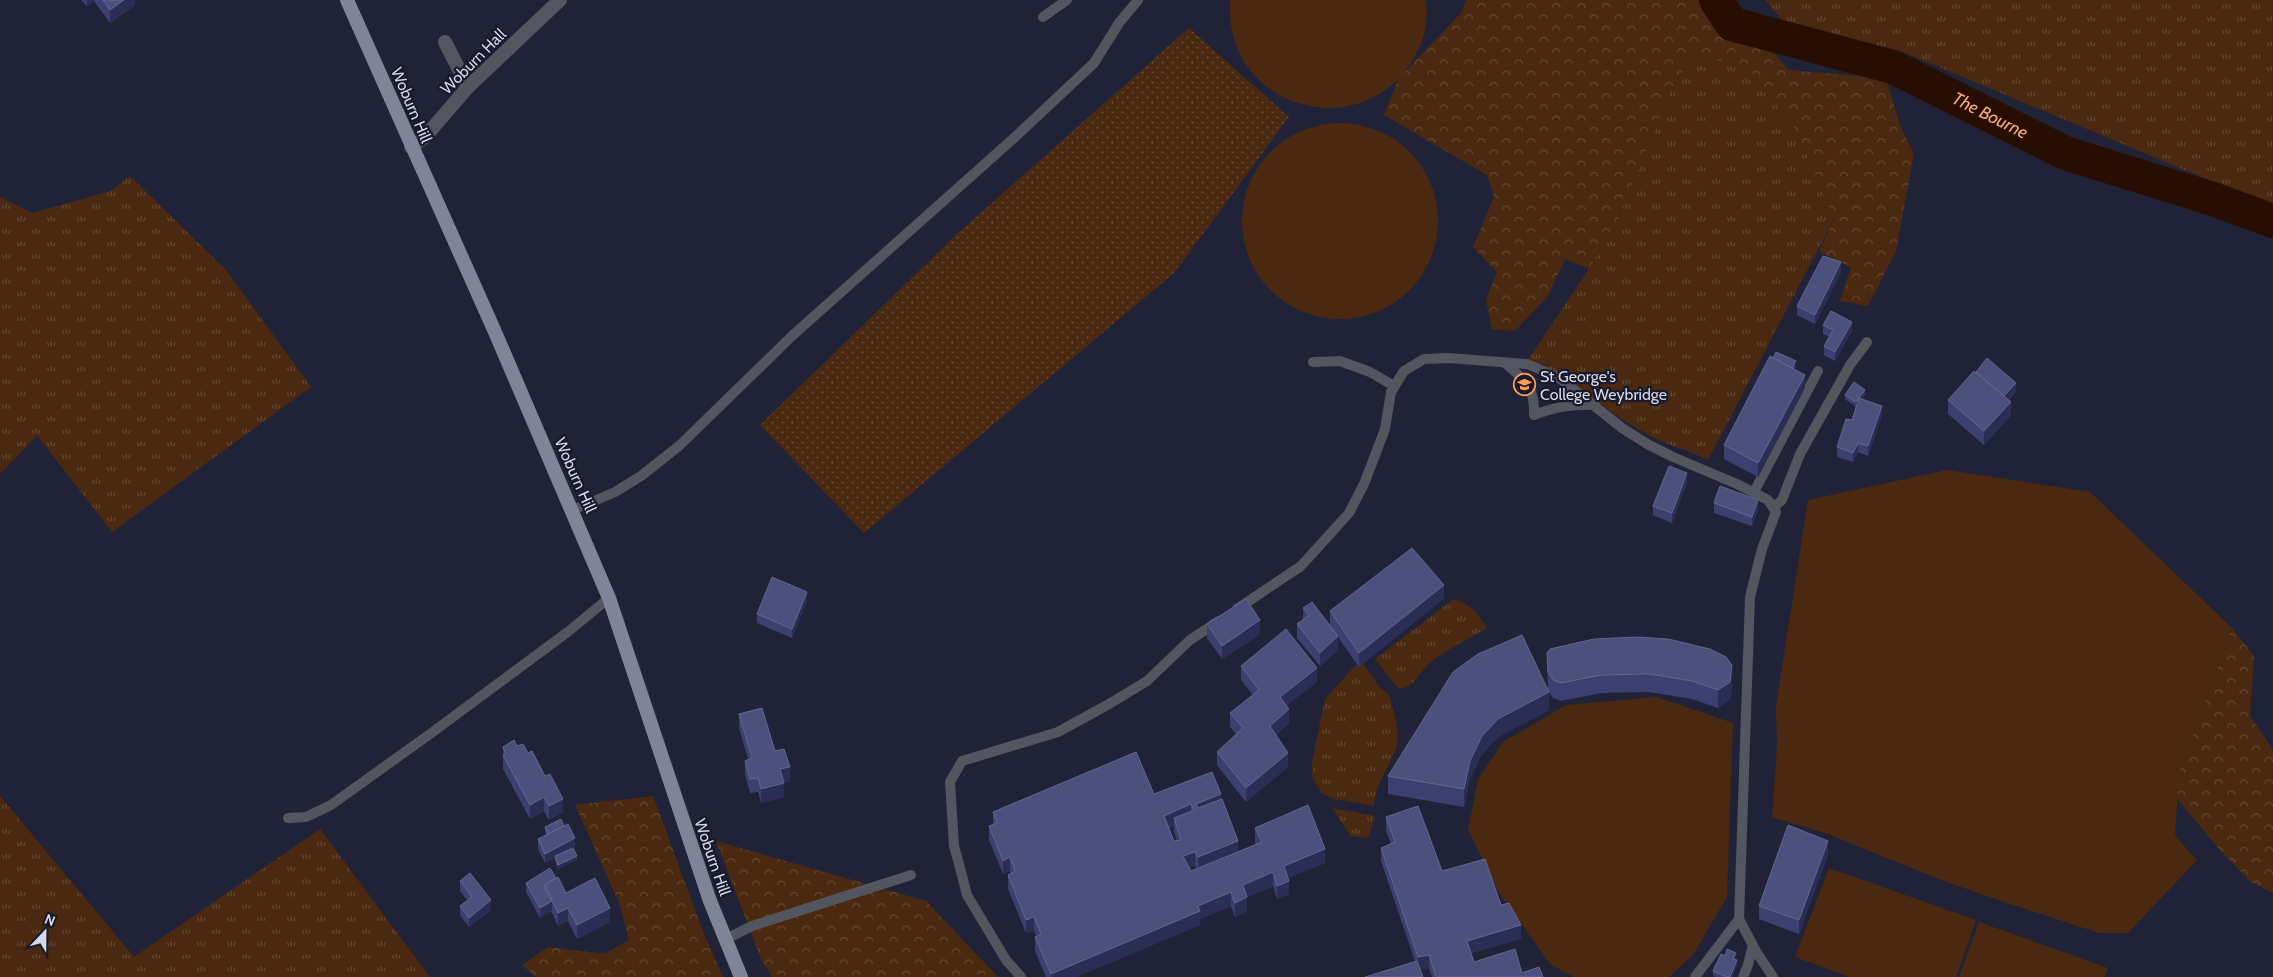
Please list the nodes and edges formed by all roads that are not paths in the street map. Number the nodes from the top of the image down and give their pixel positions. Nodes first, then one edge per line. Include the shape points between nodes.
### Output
1 (347, 0) edge
2 (560, 0) edge
3 (1067, 0) edge
4 (1138, 0) edge
5 (1043, 18) dead end
6 (445, 42) dead end
7 (468, 87) junction
8 (411, 147) junction
9 (1868, 342) dead end
10 (1313, 362) dead end
11 (1505, 362) junction
12 (1818, 371) dead end
13 (1394, 386) junction
14 (1596, 406) junction
15 (1754, 492) junction
16 (1773, 508) junction
17 (573, 510) junction
18 (608, 598) junction
19 (288, 818) dead end
20 (911, 875) dead end
21 (1739, 919) junction
22 (726, 939) junction
23 (1753, 945) junction
24 (740, 977) edge
25 (1021, 977) edge
26 (1695, 977) edge
27 (1742, 977) edge
28 (1773, 977) edge

1 - 8 main road, Woburn Hill
2 - 7 street, Woburn Hall
3 - 5 lane
4 - 17 lane via 1094,63 794,335 679,446 635,480
6 - 7 street
7 - 8 street, Woburn Hall via 424,138
8 - 17 main road, Woburn Hill
9 - 16 lane via 1850,365 1800,454 1782,500
10 - 13 lane via 1340,361 1370,372
11 - 13 lane via 1424,359 1404,371
11 - 14 lane via 1527,364 1558,377
11 - 14 lane via 1531,389 1534,415 1571,404
12 - 15 lane
13 - 25 lane via 1387,406 1385,429 1349,514 1301,566 1190,640 1146,681 1109,704 1058,732 962,761 950,782 958,864 971,902 1006,960
14 - 15 lane via 1649,445
15 - 16 lane via 1768,500
16 - 21 lane via 1776,512 1762,549 1750,597
17 - 18 main road, Woburn Hill
18 - 19 lane via 331,805 306,816
18 - 22 main road, Woburn Hill via 669,783
20 - 22 lane via 752,926
21 - 23 lane
21 - 26 lane
22 - 24 main road, Woburn Hill
23 - 27 lane
23 - 28 lane

